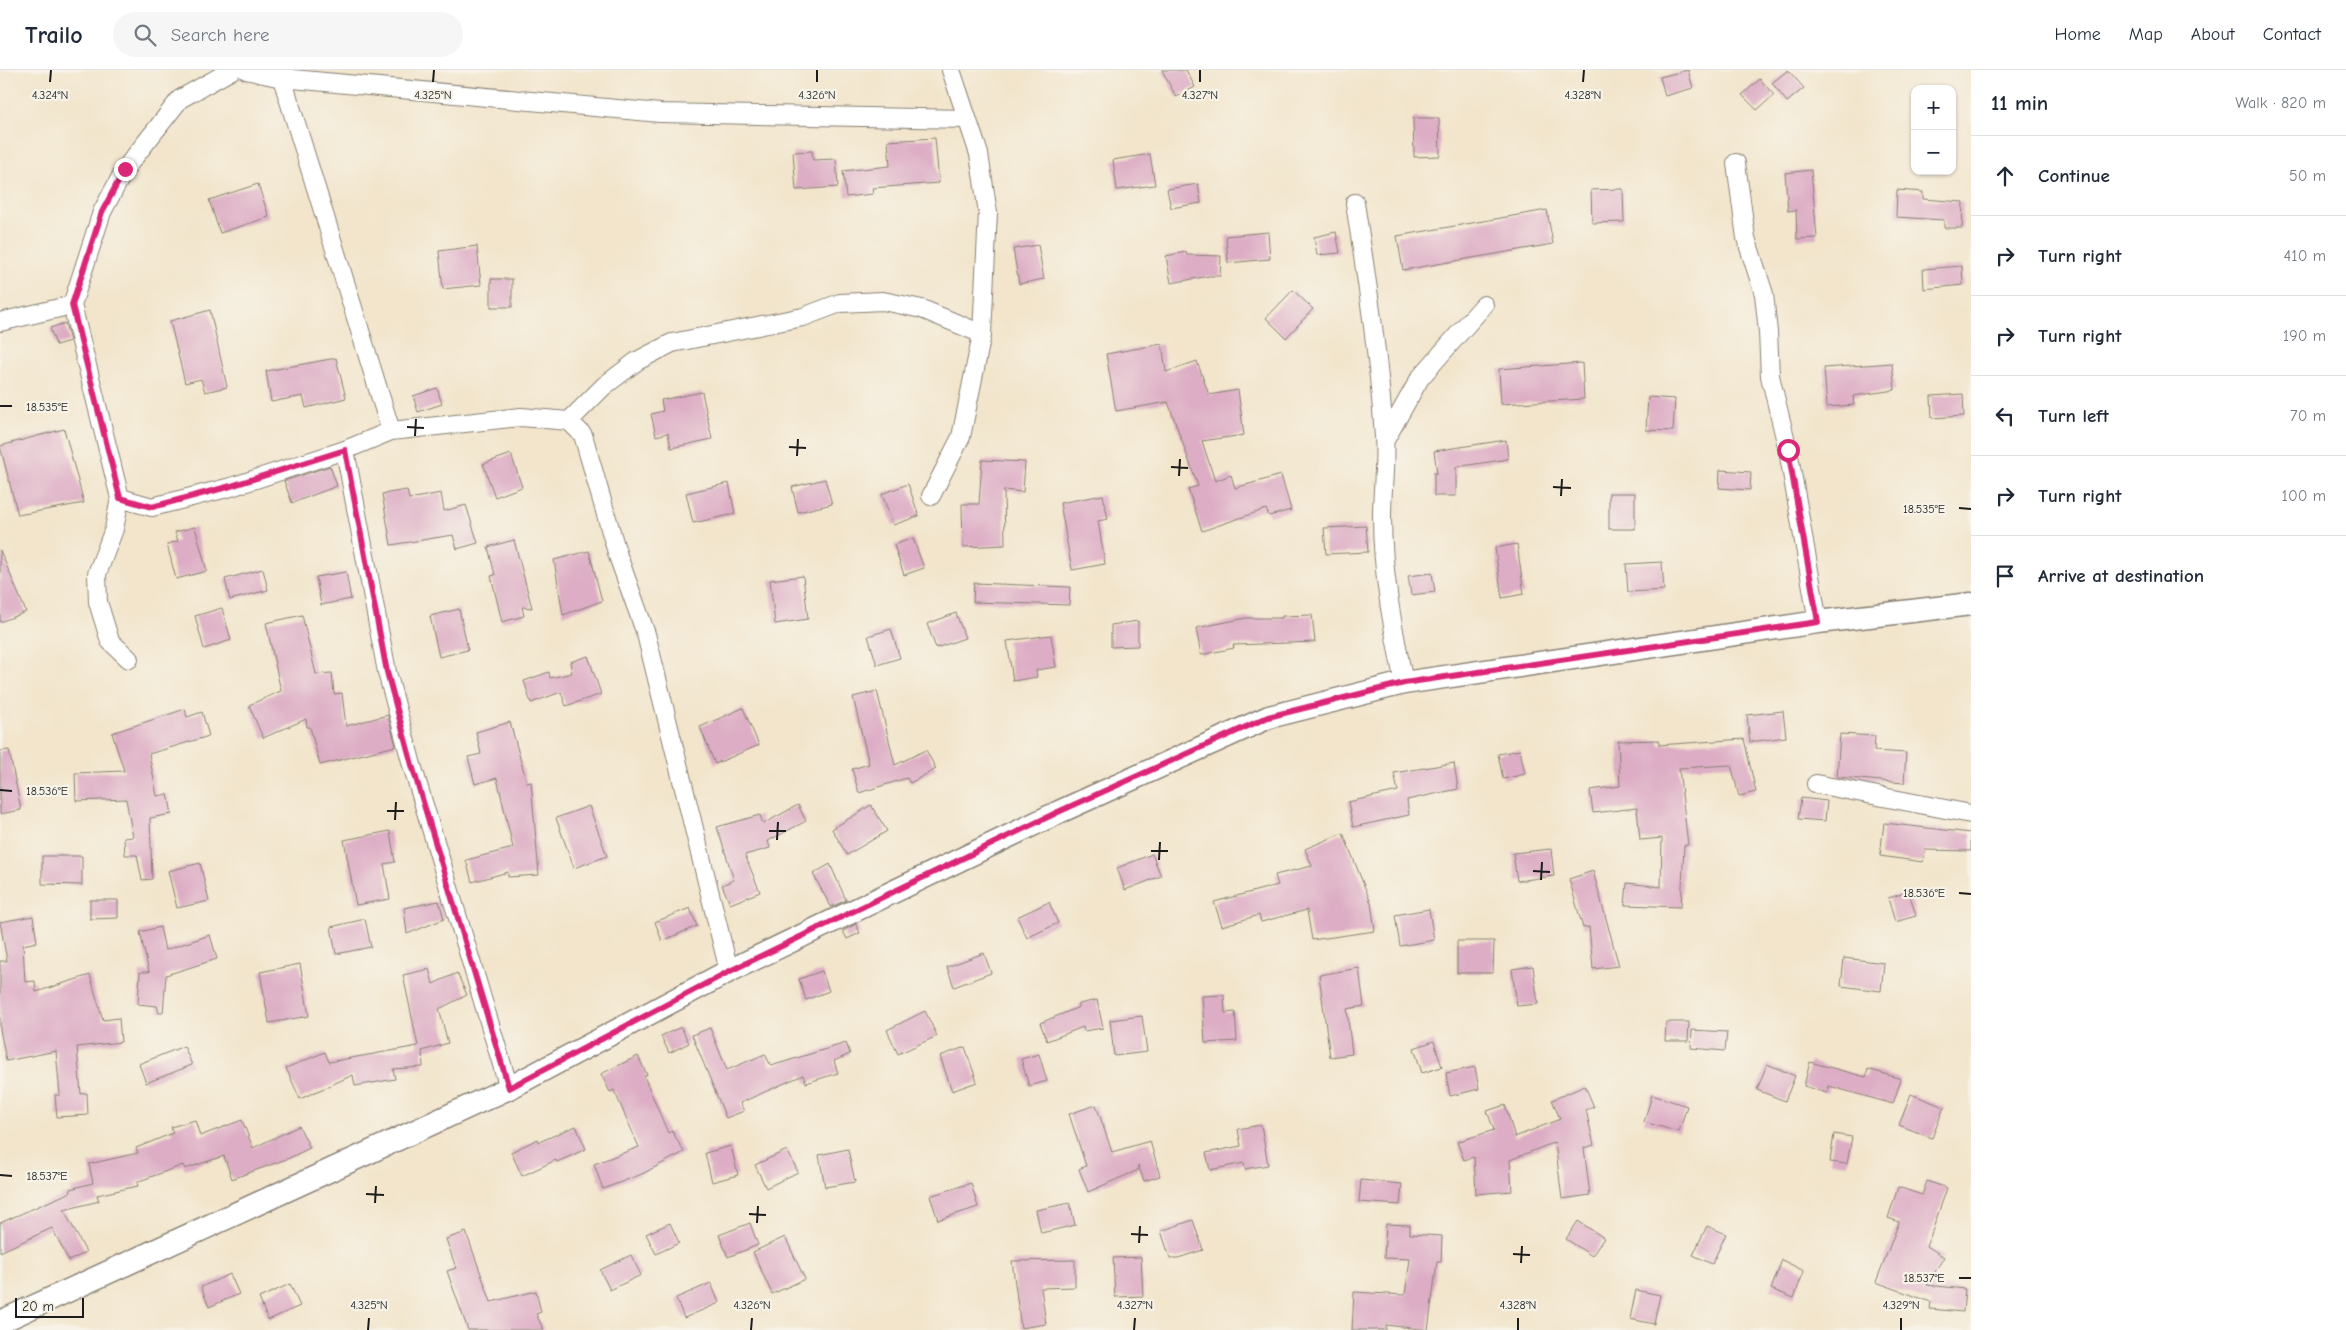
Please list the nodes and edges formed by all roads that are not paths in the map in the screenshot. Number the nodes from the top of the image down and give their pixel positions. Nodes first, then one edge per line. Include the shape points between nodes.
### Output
1 (232, 70) edge
2 (246, 70) edge
3 (951, 70) edge
4 (283, 74) edge
5 (967, 119) junction
6 (1736, 163) dead end
7 (1355, 203) dead end
8 (72, 305) junction
9 (1484, 305) dead end
10 (0, 322) edge
11 (982, 334) junction
12 (569, 421) junction
13 (391, 432) junction
14 (1385, 440) junction
15 (345, 450) junction
16 (931, 496) dead end
17 (120, 498) junction
18 (1971, 604) edge
19 (1818, 622) junction
20 (129, 658) dead end
21 (1404, 683) junction
22 (1816, 784) dead end
23 (1971, 814) edge
24 (730, 971) junction
25 (509, 1088) junction
26 (0, 1322) edge

1 - 8 street via 180,99 125,169 102,212
2 - 4 street
3 - 5 street
4 - 5 street via 660,113
4 - 13 street
5 - 11 street via 979,154 988,213
6 - 19 street via 1746,238 1764,294 1770,376 1788,450
7 - 14 street via 1378,351
8 - 10 street
8 - 17 street
9 - 14 street via 1420,378
11 - 12 street via 922,309 883,301 840,303 803,317 672,344 637,361 604,386
11 - 16 street via 960,438
12 - 13 street via 521,417
12 - 24 street via 583,435 618,556 646,634
13 - 15 street
14 - 21 street via 1382,518 1385,568
15 - 17 street via 152,507
15 - 25 street via 387,672
17 - 20 street via 114,529 97,574 98,602 110,641
18 - 19 street
19 - 21 street
21 - 24 street via 1268,717 1058,812
22 - 23 street
24 - 25 street
25 - 26 street

